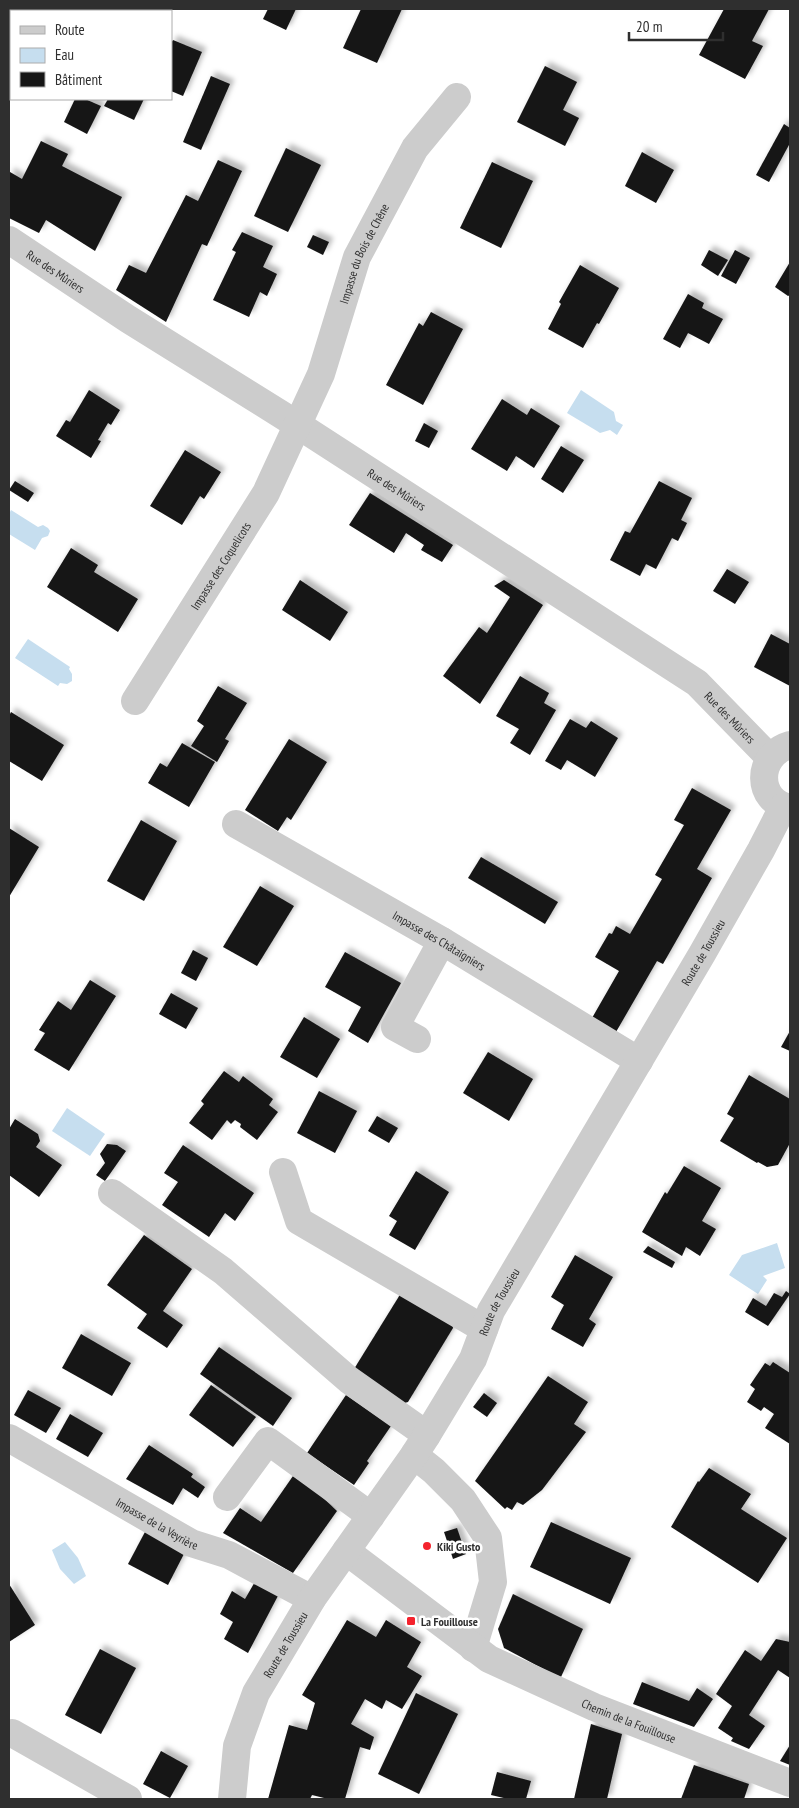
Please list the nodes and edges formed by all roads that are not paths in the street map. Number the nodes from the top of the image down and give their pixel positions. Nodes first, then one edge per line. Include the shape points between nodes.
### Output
1 (457, 98) dead end
2 (9, 240) edge
3 (298, 425) junction
4 (135, 701) dead end
5 (780, 751) edge
6 (787, 807) edge
7 (236, 824) dead end
8 (442, 941) junction
9 (417, 1039) dead end
10 (639, 1061) junction
11 (283, 1172) dead end
12 (112, 1193) dead end
13 (484, 1329) junction
14 (9, 1438) edge
15 (421, 1445) junction
16 (227, 1497) dead end
17 (371, 1516) junction
18 (346, 1551) junction
19 (312, 1598) junction
20 (474, 1648) junction
21 (12, 1733) dead end
22 (790, 1783) edge
23 (128, 1799) edge
24 (232, 1799) edge

1 - 3 street, Impasse du Bois de Chêne via 415,148 357,257 321,374
2 - 3 street, Rue des Mûriers
3 - 4 street, Impasse des Coquelicots via 266,493
3 - 5 street, Rue des Mûriers via 697,683
5 - 6 street, Route de Toussieu via 764,770 764,784 770,796
6 - 10 street, Route de Toussieu
7 - 8 street, Impasse des Châtaigniers
8 - 9 street via 395,1027
8 - 10 street, Impasse des Châtaigniers
10 - 13 street, Route de Toussieu via 491,1310
11 - 13 street via 299,1220
12 - 15 street via 224,1271
13 - 15 street, Route de Toussieu via 473,1359
14 - 19 street, Impasse de la Veyrière via 191,1543 229,1555
15 - 17 street, Route de Toussieu
15 - 20 street via 434,1471 463,1500 488,1538 493,1582
16 - 17 street via 268,1441
17 - 18 street, Route de Toussieu
18 - 19 street, Route de Toussieu
18 - 20 street, Chemin de la Fouillouse
19 - 24 street, Route de Toussieu via 256,1693 237,1746
20 - 22 street, Chemin de la Fouillouse via 489,1659 594,1707
21 - 23 street

